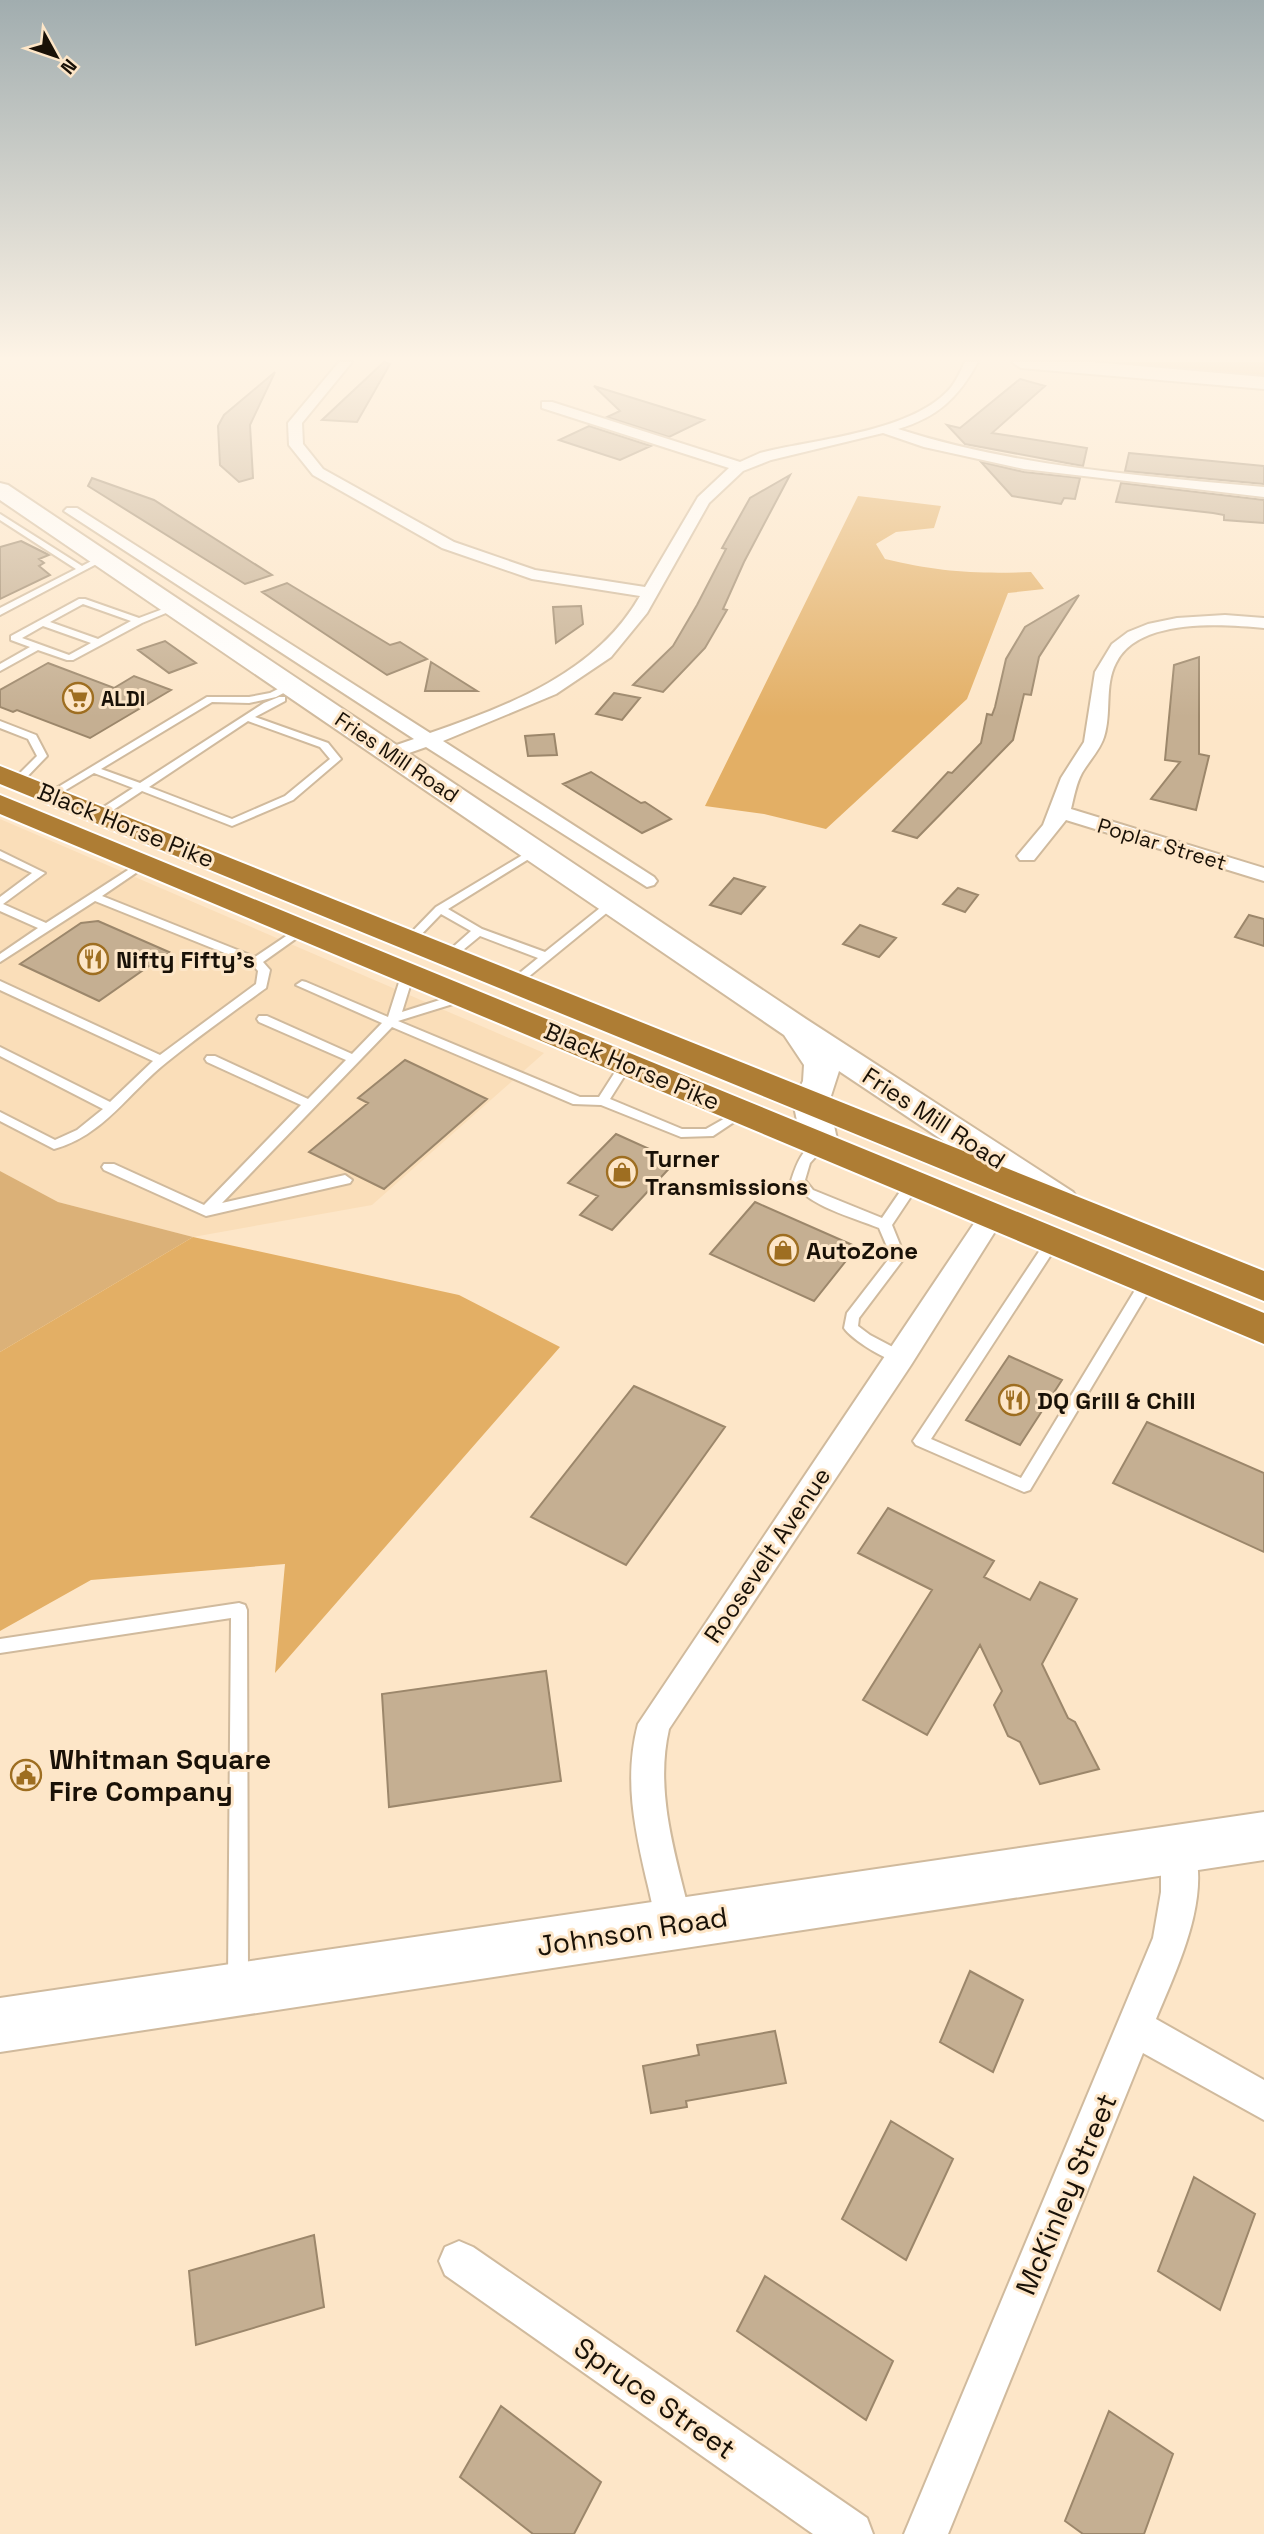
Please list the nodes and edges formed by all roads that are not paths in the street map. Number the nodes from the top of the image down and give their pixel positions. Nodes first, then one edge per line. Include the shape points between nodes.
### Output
1 (333, 480) edge
2 (722, 480) edge
3 (1156, 480) edge
4 (1264, 492) edge
5 (1, 499) edge
6 (72, 511) dead end
7 (91, 564) junction
8 (651, 593) junction
9 (174, 608) junction
10 (0, 612) edge
11 (139, 621) junction
12 (42, 622) junction
13 (1264, 623) edge
14 (99, 643) junction
15 (38, 646) junction
16 (0, 668) edge
17 (294, 689) junction
18 (248, 718) junction
19 (0, 724) edge
20 (429, 740) junction
21 (392, 753) junction
22 (96, 770) junction
23 (4, 787) edge
24 (141, 788) junction
25 (50, 795) junction
26 (1060, 812) junction
27 (100, 814) junction
28 (537, 850) junction
29 (0, 854) edge
30 (1027, 856) dead end
31 (142, 864) junction
32 (1264, 875) edge
33 (647, 881) dead end
34 (287, 890) junction
35 (95, 897) junction
36 (0, 902) edge
37 (614, 902) junction
38 (0, 907) edge
39 (440, 909) junction
40 (47, 928) junction
41 (302, 930) junction
42 (478, 931) junction
43 (408, 957) junction
44 (448, 957) junction
45 (547, 957) junction
46 (0, 959) edge
47 (256, 962) junction
48 (512, 984) junction
49 (0, 985) edge
50 (302, 985) dead end
51 (464, 996) junction
52 (263, 1018) dead end
53 (391, 1020) junction
54 (794, 1026) junction
55 (0, 1051) edge
56 (211, 1059) dead end
57 (354, 1059) junction
58 (161, 1060) junction
59 (626, 1064) junction
60 (603, 1101) junction
61 (811, 1102) junction
62 (309, 1104) junction
63 (110, 1107) junction
64 (743, 1112) junction
65 (0, 1116) edge
66 (820, 1144) junction
67 (109, 1167) dead end
68 (345, 1180) dead end
69 (914, 1183) junction
70 (206, 1210) junction
71 (1074, 1210) junction
72 (992, 1216) junction
73 (885, 1225) junction
74 (1053, 1241) junction
75 (1148, 1281) junction
76 (1264, 1287) edge
77 (1264, 1329) edge
78 (901, 1358) junction
79 (0, 1646) edge
80 (1264, 1836) edge
81 (1178, 1848) junction
82 (674, 1923) junction
83 (238, 1992) junction
84 (0, 2025) edge
85 (1135, 2028) junction
86 (1264, 2101) edge
87 (459, 2261) dead end
88 (851, 2534) edge
89 (926, 2534) edge

1 - 8 street via 438,540 495,564 554,579
2 - 8 street via 704,499
3 - 4 street
5 - 7 main road, Fries Mill Road
6 - 20 street, Fries Mill Road
7 - 9 main road, Fries Mill Road
7 - 10 lane
8 - 20 street via 618,641 579,672 536,696
9 - 11 lane
9 - 17 main road, Fries Mill Road
11 - 12 lane via 82,601
11 - 14 lane
12 - 14 lane
12 - 15 lane via 13,638
13 - 26 street via 1214,620 1172,624 1145,632 1117,649 1104,670 1095,736 1072,775
14 - 15 lane via 70,658
15 - 16 lane
17 - 18 lane
17 - 21 main road, Fries Mill Road
17 - 22 lane via 249,700 210,699
18 - 24 lane
18 - 24 lane via 324,745 336,759 289,798 232,823
19 - 23 lane via 32,737 42,756
20 - 21 street
20 - 33 street, Fries Mill Road
21 - 28 main road, Fries Mill Road
22 - 24 lane
22 - 25 lane
23 - 25 highway, Black Horse Pike
23 - 31 highway, Black Horse Pike
24 - 27 lane
25 - 27 highway, Black Horse Pike
26 - 30 street
26 - 32 street, Poplar Street
27 - 34 highway, Black Horse Pike
28 - 37 main road, Fries Mill Road
28 - 39 lane
29 - 36 lane via 40,873
31 - 34 highway via 182,862 262,890
31 - 35 lane
31 - 41 highway, Black Horse Pike
34 - 43 highway, Black Horse Pike
35 - 40 lane
35 - 47 lane
37 - 45 lane
37 - 54 main road, Fries Mill Road
38 - 40 lane
39 - 42 lane
39 - 43 lane
40 - 46 lane
41 - 43 highway, Black Horse Pike
41 - 47 lane
42 - 44 lane
42 - 45 lane
43 - 44 highway, Black Horse Pike
43 - 51 highway, Black Horse Pike
43 - 53 lane
44 - 48 highway, Black Horse Pike
45 - 48 lane
47 - 58 lane via 264,970 262,985
48 - 61 highway, Black Horse Pike
49 - 58 lane
50 - 53 lane
51 - 53 lane
51 - 59 highway, Black Horse Pike
52 - 57 lane
53 - 57 lane
53 - 60 lane via 578,1101
54 - 61 main road, Fries Mill Road via 823,1064 824,1078
54 - 71 main road, Fries Mill Road
55 - 63 lane
56 - 62 lane
57 - 62 lane
58 - 63 lane
59 - 60 lane
59 - 64 highway, Black Horse Pike
60 - 64 lane via 681,1133 708,1133
61 - 66 main road
61 - 71 highway, Black Horse Pike
62 - 70 lane
63 - 65 lane via 83,1130 54,1145
64 - 66 highway, Black Horse Pike
66 - 69 highway, Black Horse Pike
66 - 73 lane via 804,1161 798,1181 808,1193
67 - 70 lane
68 - 70 lane
69 - 72 highway, Black Horse Pike
69 - 73 lane
71 - 76 highway, Black Horse Pike
72 - 74 highway, Black Horse Pike
72 - 78 street, Roosevelt Avenue
73 - 78 lane via 898,1257 852,1317 851,1328
74 - 75 highway, Black Horse Pike
74 - 75 lane via 921,1441 1024,1486
75 - 77 highway, Black Horse Pike
78 - 82 street, Roosevelt Avenue via 654,1724 646,1746 646,1778
79 - 83 lane via 239,1610
80 - 81 main road, Johnson Road
81 - 82 main road, Johnson Road
81 - 85 street, McKinley Street via 1179,1892 1171,1938
82 - 83 main road, Johnson Road
83 - 84 main road, Johnson Road
85 - 86 street
85 - 89 street, McKinley Street
87 - 88 street, Spruce Street

